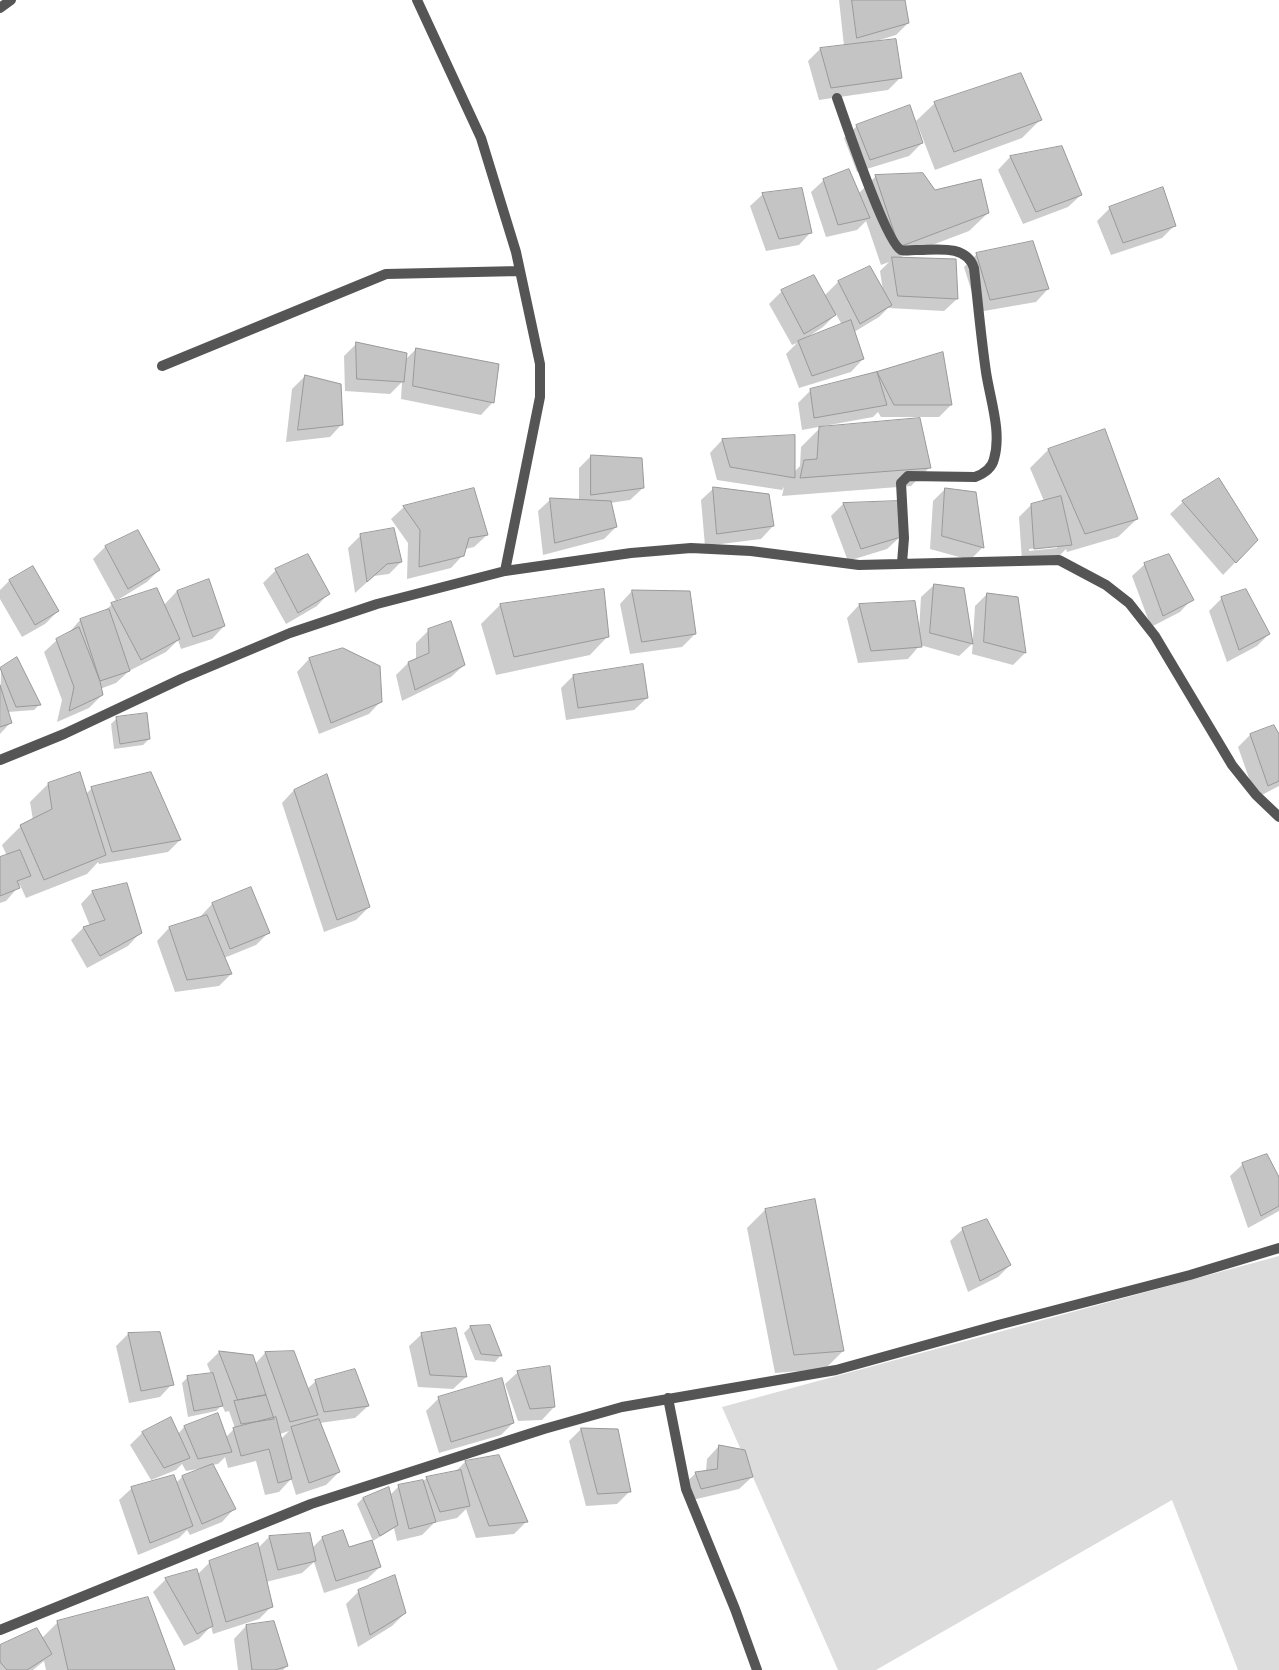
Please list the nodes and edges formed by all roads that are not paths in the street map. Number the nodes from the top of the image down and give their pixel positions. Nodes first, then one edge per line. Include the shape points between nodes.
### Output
1 (11, 0) edge
2 (417, 0) edge
3 (0, 8) edge
4 (837, 98) dead end
5 (520, 271) junction
6 (162, 366) dead end
7 (902, 562) junction
8 (505, 571) junction
9 (0, 760) edge
10 (1279, 816) edge
11 (1279, 1248) edge
12 (668, 1398) junction
13 (0, 1630) edge
14 (757, 1670) edge

1 - 3 street
2 - 5 street via 480,138
4 - 7 street via 864,173 894,244 901,250 960,252 967,256 974,268 996,431 994,461 983,474 975,477 908,476 904,479 901,483 904,538
5 - 6 street via 386,274
5 - 8 street via 540,364 540,397
7 - 8 street via 860,565 751,550 691,548 631,553
7 - 10 street via 1059,560 1106,585 1129,603 1155,636 1232,765 1256,795
8 - 9 street via 377,604 290,633
11 - 12 street via 1190,1275 836,1370
12 - 13 street via 622,1407 544,1429 311,1504
12 - 14 street via 686,1489

